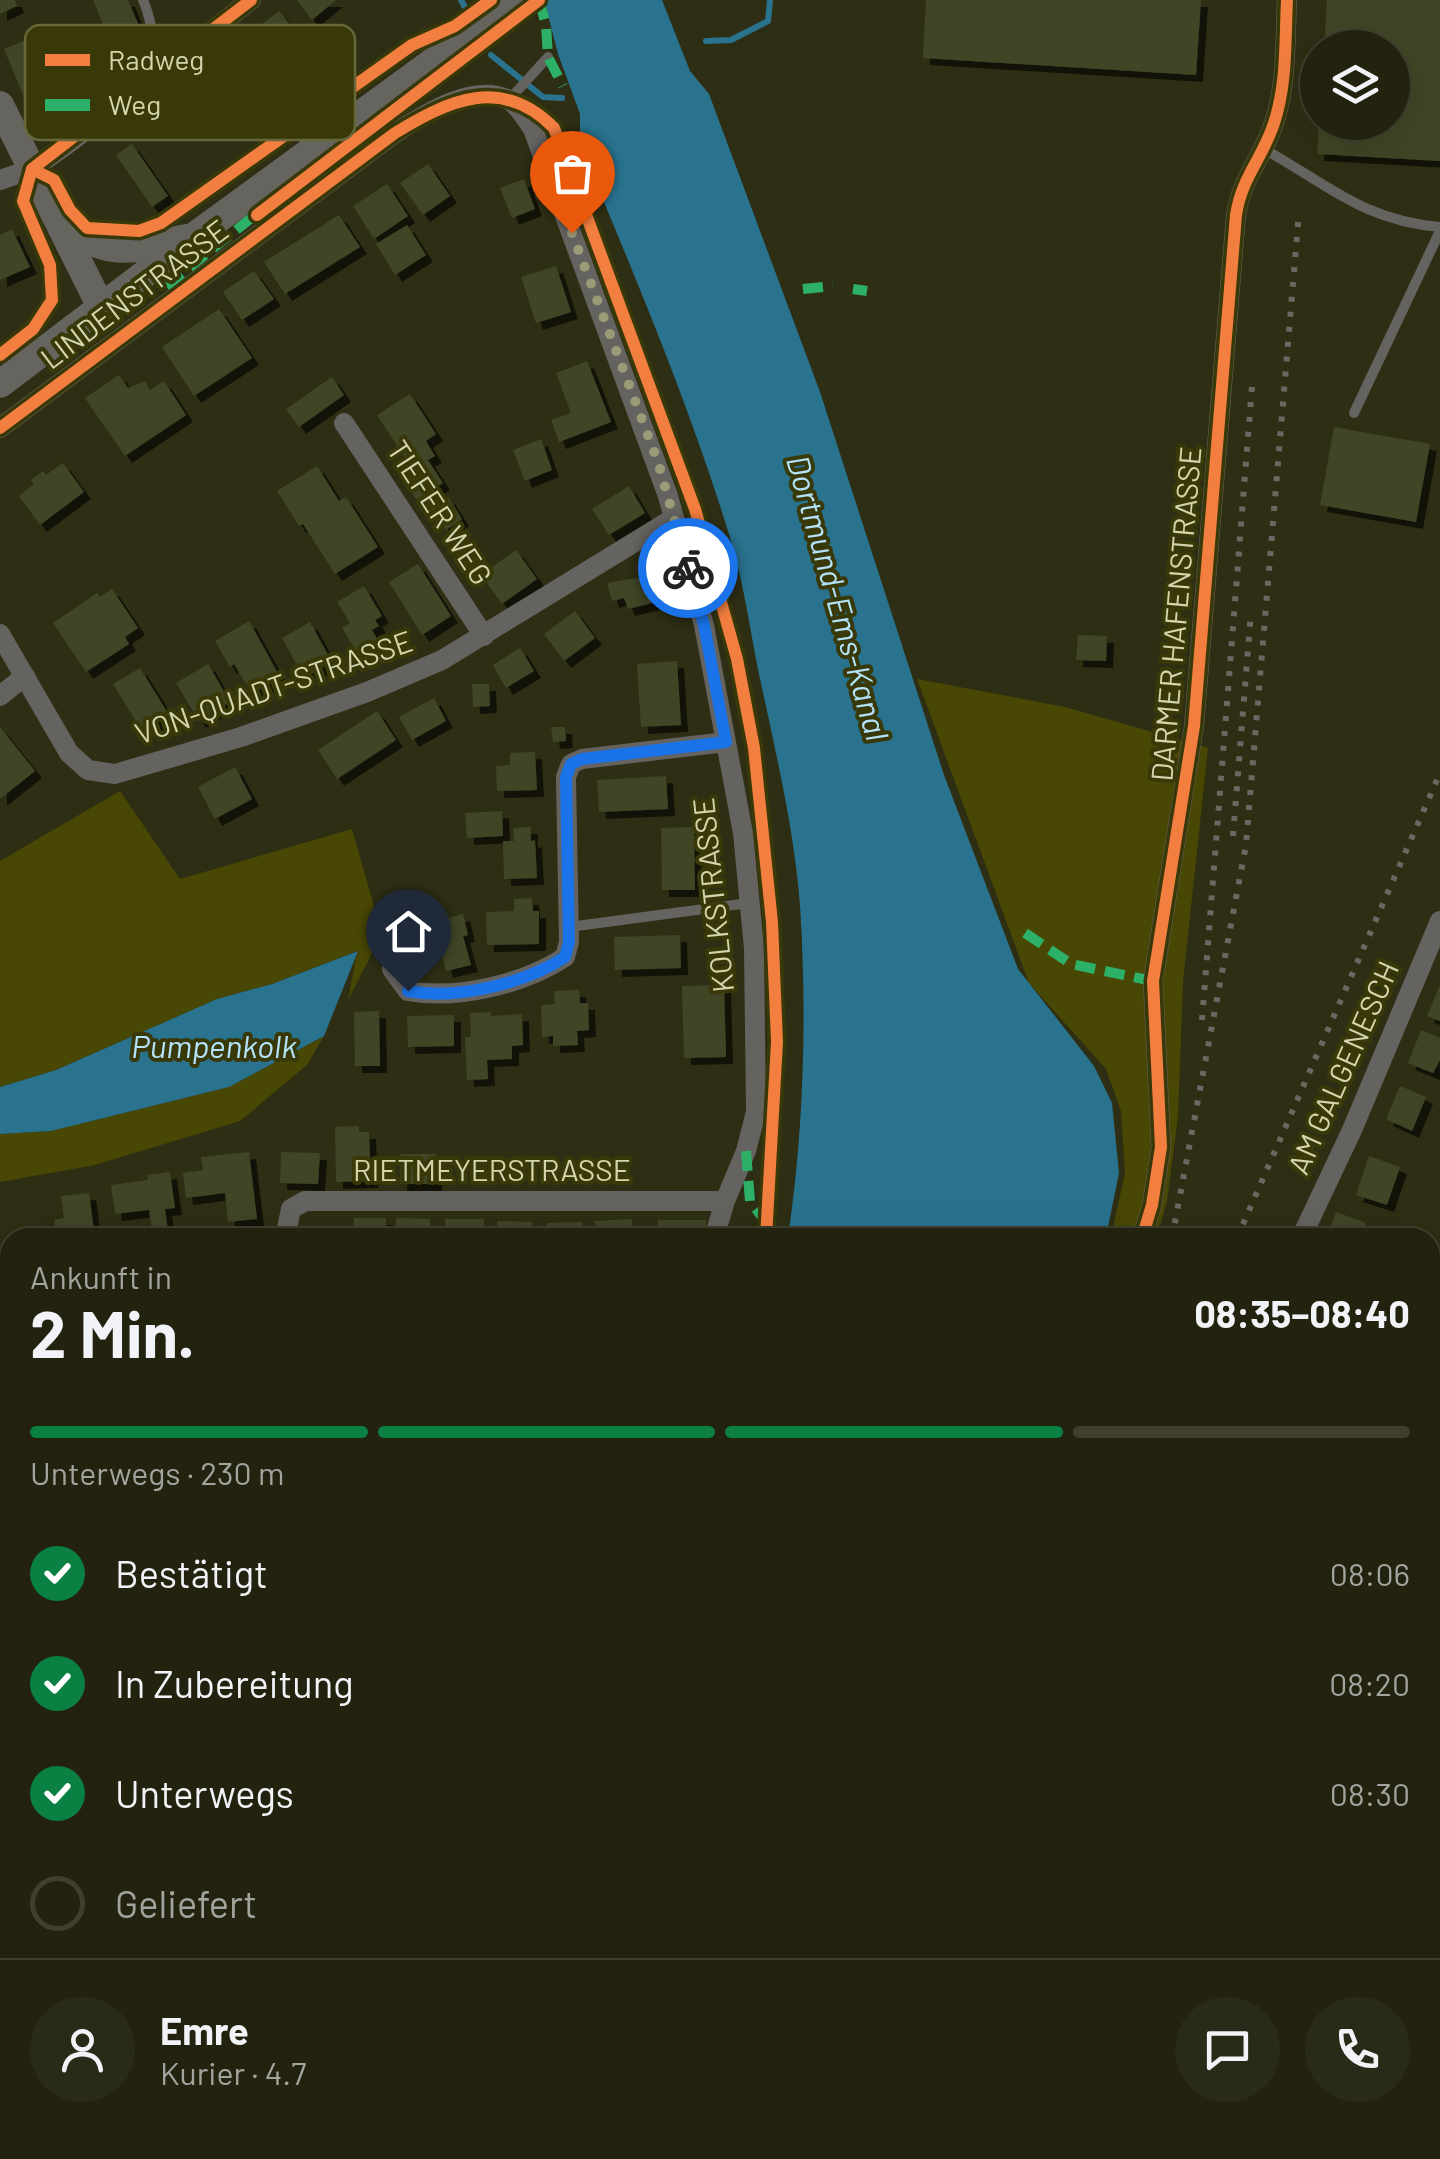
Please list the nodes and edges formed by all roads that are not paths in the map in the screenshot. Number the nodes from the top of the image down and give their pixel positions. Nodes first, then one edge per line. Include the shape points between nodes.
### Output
1 (143, 0) edge
2 (251, 0) edge
3 (517, 0) edge
4 (1287, 0) edge
5 (152, 25) edge
6 (219, 25) edge
7 (548, 58) dead end
8 (514, 95) junction
9 (0, 105) edge
10 (355, 119) edge
11 (69, 140) edge
12 (326, 140) edge
13 (1264, 150) junction
14 (32, 168) junction
15 (0, 180) edge
16 (58, 220) junction
17 (1440, 229) edge
18 (196, 235) junction
19 (101, 307) junction
20 (0, 384) edge
21 (1354, 413) dead end
22 (344, 423) dead end
23 (0, 428) edge
24 (674, 518) junction
25 (0, 634) edge
26 (484, 636) junction
27 (26, 676) junction
28 (0, 696) edge
29 (726, 742) junction
30 (750, 902) junction
31 (1440, 921) edge
32 (569, 927) junction
33 (392, 969) dead end
34 (725, 1201) junction
35 (287, 1228) edge
36 (717, 1228) edge
37 (1145, 1228) edge
38 (1306, 1228) edge

1 - 5 lane
2 - 6 street
3 - 10 main road, LINDENSTRASSE
4 - 13 street, DARMER HAFENSTRASSE via 1282,92
7 - 8 lane
8 - 23 street, LINDENSTRASSE via 472,96 395,133
8 - 24 street, KOLKSTRASSE via 533,129
9 - 14 main road
11 - 14 street
12 - 18 main road, LINDENSTRASSE
13 - 17 lane via 1355,206
13 - 37 street, DARMER HAFENSTRASSE via 1246,176 1236,215 1194,726 1154,967 1160,1148
14 - 15 street
14 - 16 main road
16 - 18 main road via 81,240 117,250
16 - 19 main road
17 - 21 lane
18 - 19 main road, LINDENSTRASSE
19 - 20 main road, LINDENSTRASSE
22 - 26 street, TIEFER WEG
24 - 26 street, VON-QUADT-STRASSE
24 - 29 street, KOLKSTRASSE via 704,625
25 - 27 street, VON-QUADT-STRASSE
26 - 27 street, VON-QUADT-STRASSE via 367,692 115,774 88,770 70,753
27 - 28 street
29 - 30 street, KOLKSTRASSE
29 - 32 street via 571,764
30 - 32 lane
30 - 34 street, KOLKSTRASSE via 756,1112
31 - 38 street, AM GALGENESCH
32 - 33 street via 565,957 548,968 465,993 408,991
34 - 35 street, RIETMEYERSTRASSE via 305,1201 291,1209
34 - 36 street, KOLKSTRASSE

